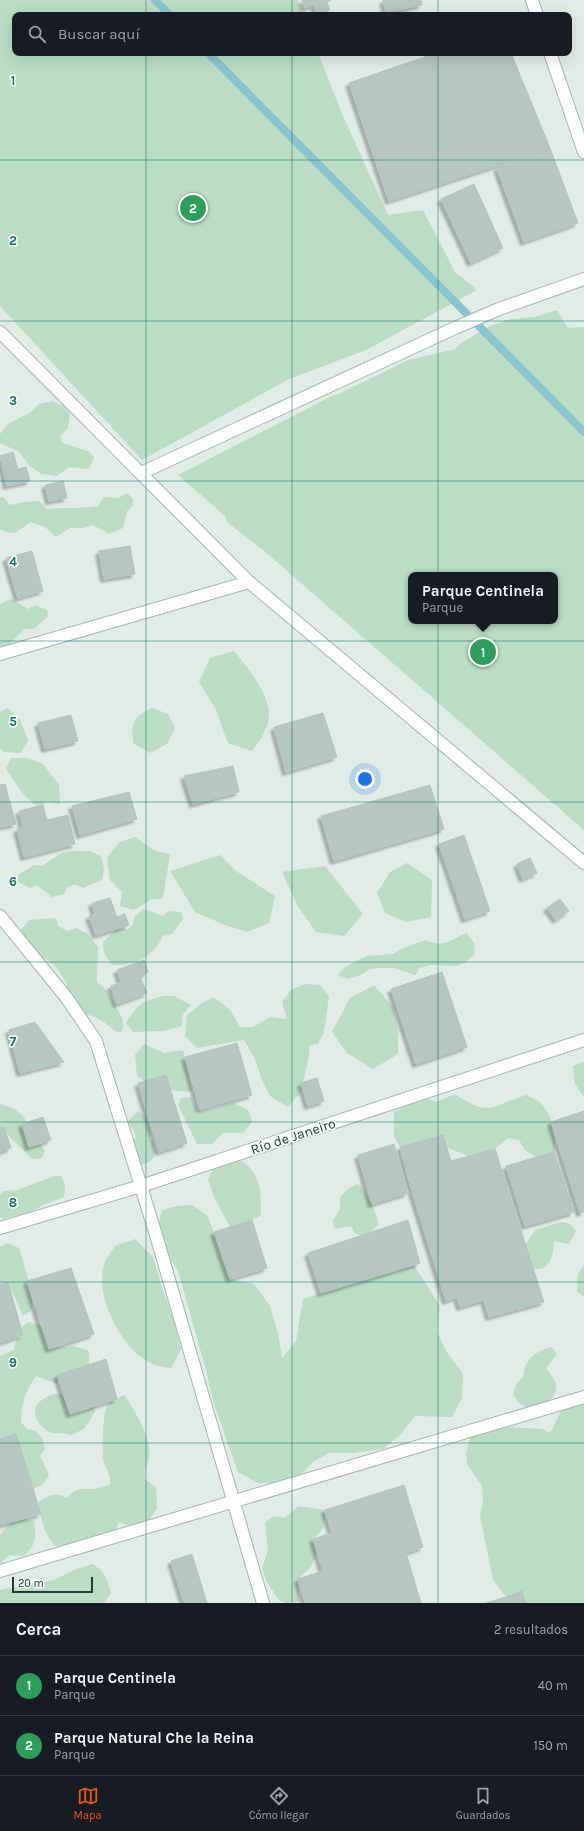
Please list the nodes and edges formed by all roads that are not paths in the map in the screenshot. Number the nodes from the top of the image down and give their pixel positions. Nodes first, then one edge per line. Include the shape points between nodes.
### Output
1 (532, 0) edge
2 (536, 12) edge
3 (551, 56) edge
4 (584, 152) edge
5 (584, 279) edge
6 (0, 332) edge
7 (141, 473) junction
8 (249, 582) junction
9 (0, 654) edge
10 (584, 863) edge
11 (0, 916) edge
12 (584, 1040) edge
13 (141, 1186) junction
14 (0, 1228) edge
15 (584, 1397) edge
16 (234, 1502) junction
17 (0, 1571) edge
18 (263, 1603) edge

1 - 2 street
3 - 4 street
5 - 7 street via 457,327
6 - 7 street
7 - 8 street
8 - 9 street
8 - 10 street
11 - 13 street via 66,997 96,1041
12 - 13 street, Río de Janeiro
13 - 14 street, Río de Janeiro
13 - 16 street
15 - 16 street
16 - 17 street
16 - 18 street

